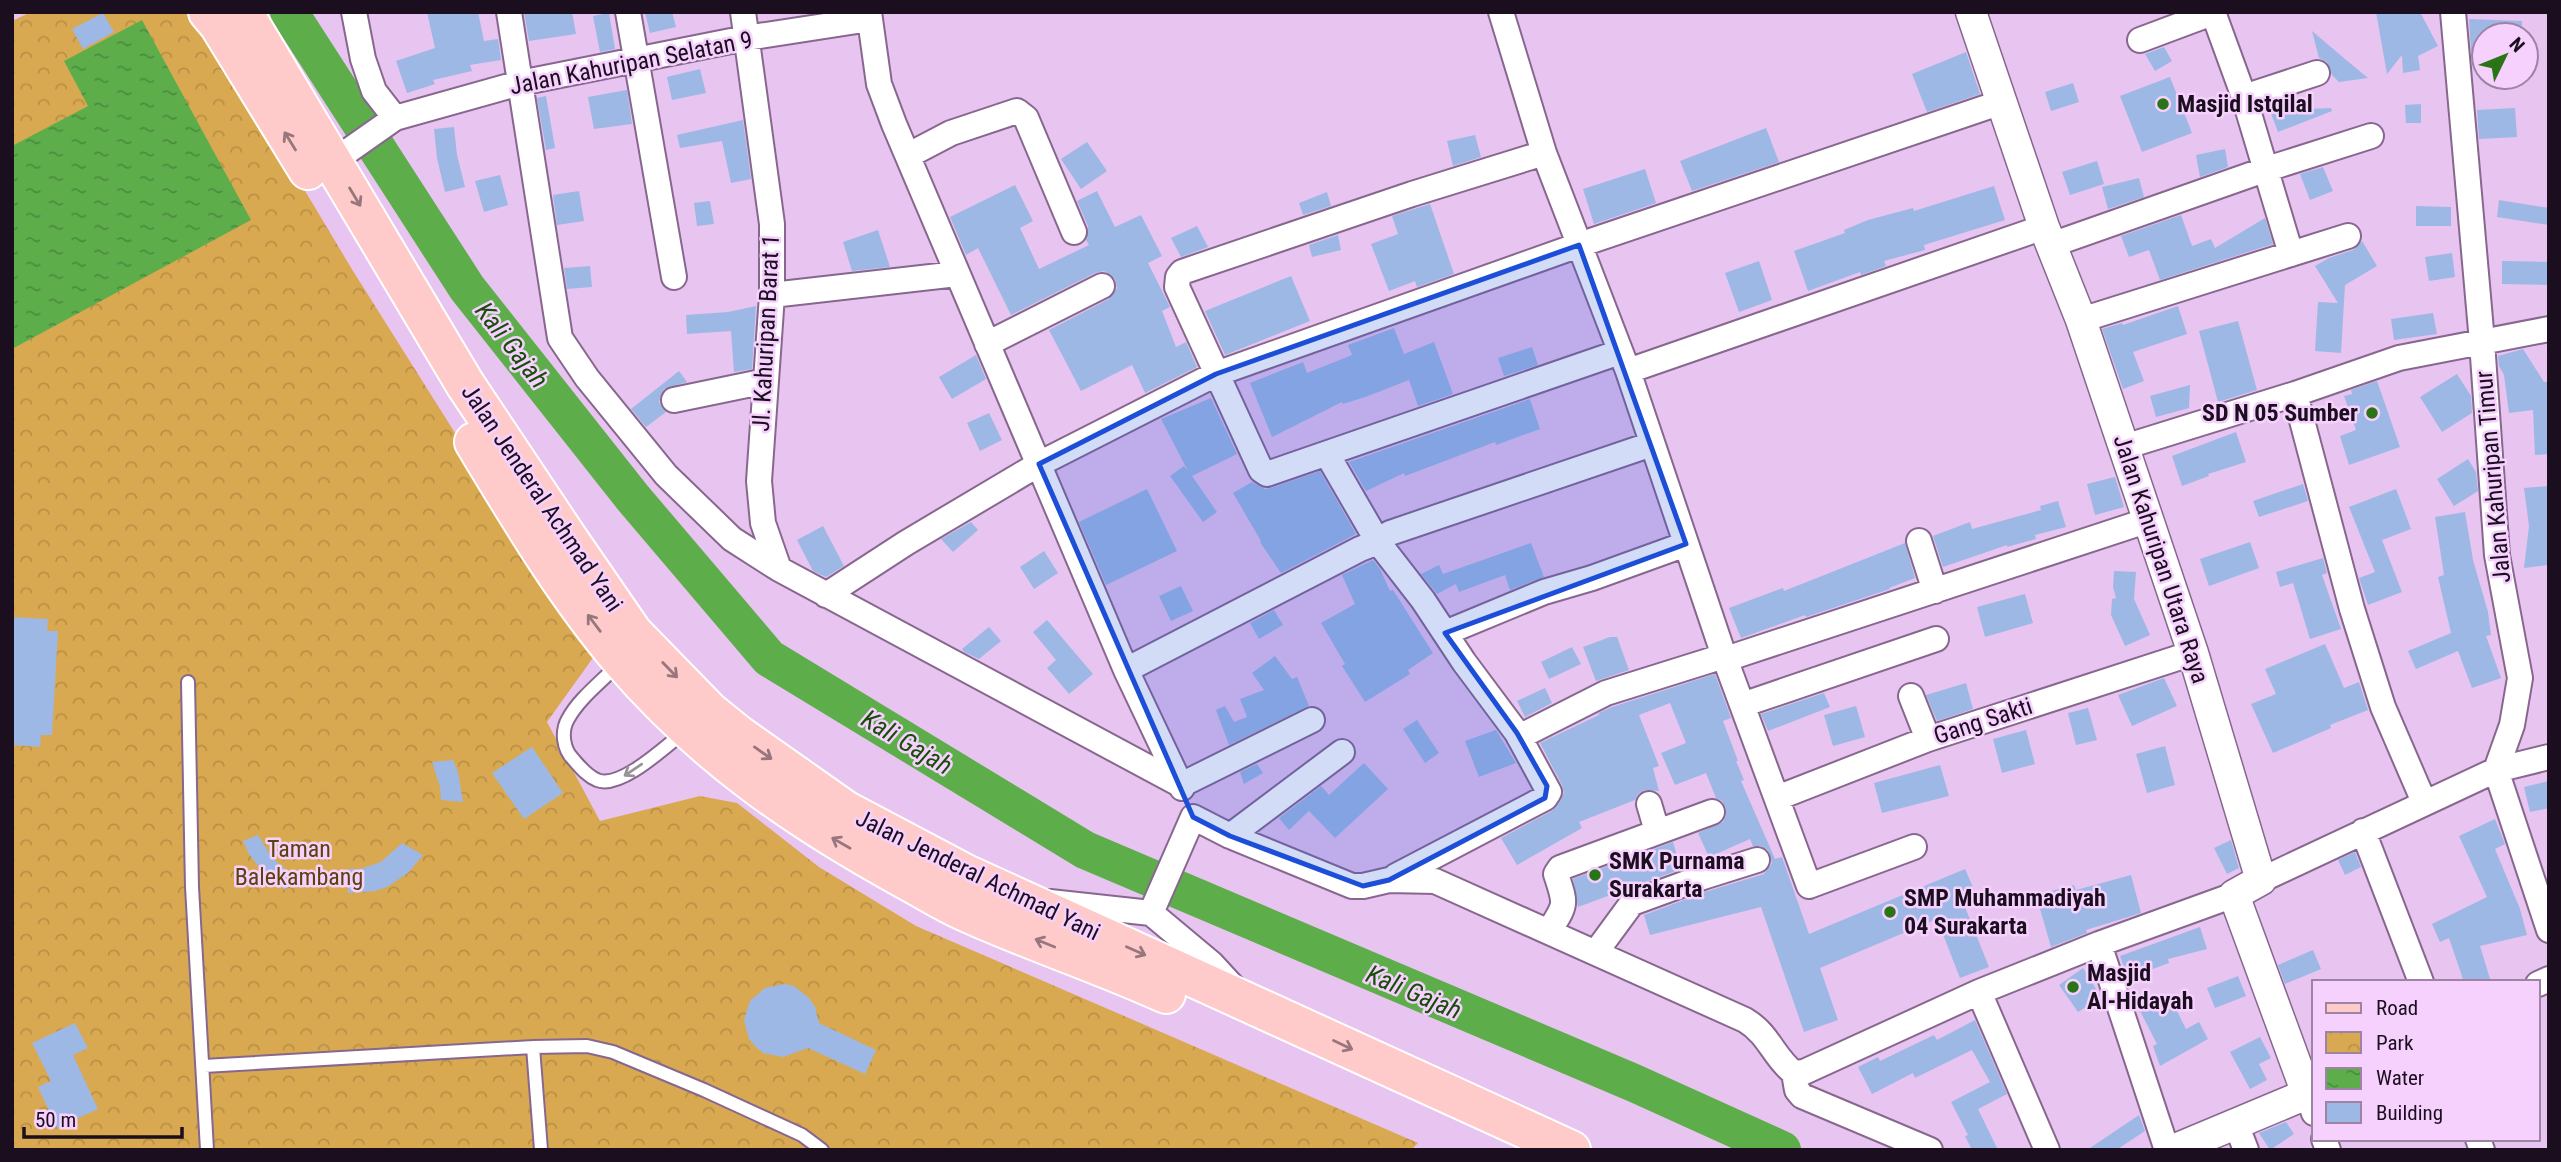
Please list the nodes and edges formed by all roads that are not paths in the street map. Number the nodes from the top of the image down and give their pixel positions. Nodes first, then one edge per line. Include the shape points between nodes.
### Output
1 (208, 12) edge
2 (243, 12) edge
3 (354, 12) edge
4 (509, 12) edge
5 (628, 12) edge
6 (743, 12) edge
7 (1501, 12) edge
8 (1971, 12) edge
9 (2453, 12) edge
10 (2213, 13) edge
11 (869, 16) edge
12 (746, 38) junction
13 (2140, 40) dead end
14 (636, 61) junction
15 (2317, 73) dead end
16 (520, 83) junction
17 (2244, 97) junction
18 (2001, 103) junction
19 (392, 120) junction
20 (2371, 136) dead end
21 (902, 141) junction
22 (1544, 153) junction
23 (332, 163) junction
24 (2266, 169) junction
25 (1074, 232) dead end
26 (2048, 236) junction
27 (2348, 236) dead end
28 (1579, 246) junction
29 (2291, 254) junction
30 (957, 274) junction
31 (674, 277) dead end
32 (1102, 286) dead end
33 (772, 295) junction
34 (2081, 320) junction
35 (2549, 329) edge
36 (2482, 342) junction
37 (987, 344) junction
38 (1624, 362) junction
39 (1216, 374) junction
40 (766, 381) junction
41 (2295, 394) junction
42 (674, 400) dead end
43 (1652, 444) junction
44 (2124, 446) junction
45 (1327, 454) junction
46 (1039, 464) junction
47 (2149, 520) junction
48 (1384, 538) junction
49 (1919, 541) dead end
50 (1686, 544) junction
51 (779, 569) junction
52 (1935, 591) junction
53 (826, 595) junction
54 (1445, 633) junction
55 (1937, 639) dead end
56 (2193, 653) junction
57 (1731, 655) junction
58 (622, 660) junction
59 (1126, 670) junction
60 (188, 681) dead end
61 (1911, 696) dead end
62 (1742, 705) junction
63 (699, 720) junction
64 (1312, 720) dead end
65 (1519, 737) junction
66 (1928, 739) junction
67 (1342, 752) dead end
68 (2549, 757) edge
69 (2496, 769) junction
70 (1181, 785) junction
71 (1777, 798) junction
72 (2424, 802) junction
73 (1649, 804) dead end
74 (1712, 812) dead end
75 (1189, 825) junction
76 (1657, 831) junction
77 (2363, 831) junction
78 (1230, 836) junction
79 (1914, 847) dead end
80 (1757, 860) dead end
81 (1389, 880) junction
82 (2261, 880) junction
83 (2234, 895) junction
84 (2543, 895) edge
85 (1032, 904) junction
86 (1154, 907) junction
87 (2549, 930) edge
88 (1549, 931) junction
89 (2099, 944) junction
90 (1596, 952) junction
91 (2420, 980) edge
92 (1979, 992) junction
93 (1255, 1015) junction
94 (533, 1047) junction
95 (204, 1066) junction
96 (1794, 1073) junction
97 (2312, 1099) edge
98 (2241, 1137) edge
99 (207, 1150) edge
100 (541, 1150) edge
101 (821, 1150) edge
102 (1510, 1150) edge
103 (1571, 1150) edge
104 (1930, 1150) edge
105 (2047, 1150) edge
106 (2167, 1150) edge
107 (2173, 1150) edge

23 -> 1 main road, Jalan Jenderal Achmad Yani
2 - 23 main road, Jalan Jenderal Achmad Yani
3 - 19 street via 374,91
4 - 16 street
5 - 14 street
6 - 12 street, Jl. Kahuripan Barat 1
7 - 22 street
8 - 18 street, Jalan Kahuripan Utara Raya
9 - 36 street, Jalan Kahuripan Timur
10 - 13 street
10 - 17 street
11 - 12 street, Jalan Kahuripan Selatan 9
11 - 21 street via 879,84
12 - 14 street, Jalan Kahuripan Selatan 9
12 - 33 street, Jl. Kahuripan Barat 1 via 772,223
14 - 16 street, Jalan Kahuripan Selatan 9
14 - 31 street
15 - 17 street
16 - 19 street, Jalan Kahuripan Selatan 9
16 - 51 street via 560,338 666,475 732,539
17 - 24 street
18 - 26 street, Jalan Kahuripan Utara Raya
18 - 28 street
19 - 23 street
20 - 24 street
21 - 25 street via 951,133 1017,111 1026,118
21 - 30 street
22 - 28 street
22 - 39 street via 1182,272 1177,287
58 -> 23 main road, Jalan Jenderal Achmad Yani via 548,564
23 -> 63 main road, Jalan Jenderal Achmad Yani via 465,384 633,633
24 - 26 street
24 - 29 street
26 - 34 street, Jalan Kahuripan Utara Raya
26 - 38 street
27 - 29 street
28 - 38 street
28 - 39 street
29 - 34 street
30 - 33 street
30 - 37 street
32 - 37 street
33 - 40 street, Jl. Kahuripan Barat 1
34 - 44 street, Jalan Kahuripan Utara Raya
35 - 36 street
36 - 41 street via 2399,358
36 - 69 street, Jalan Kahuripan Timur via 2497,555 2520,678 2512,725
37 - 46 street
38 - 43 street
38 - 45 street
39 - 45 street via 1266,474
39 - 46 street
40 - 42 street
40 - 51 street, Jl. Kahuripan Barat 1 via 760,508
41 - 44 street
41 - 72 street via 2352,609 2383,707
43 - 48 street
43 - 50 street
44 - 47 street, Jalan Kahuripan Utara Raya
45 - 48 street
46 - 53 street
46 - 59 street
47 - 52 street
47 - 56 street, Jalan Kahuripan Utara Raya
48 - 54 street
48 - 59 street
49 - 52 street
50 - 54 street via 1544,592
50 - 57 street
51 - 53 street
52 - 57 street
53 - 70 street
54 - 65 street
55 - 62 street
56 - 66 street, Gang Sakti
56 - 82 street, Jalan Kahuripan Utara Raya
57 - 62 street
57 - 65 street via 1606,693
58 - 63 main road, Jalan Jenderal Achmad Yani
63 -> 58 lane via 613,782 600,782 588,775 568,753 563,735 567,720
59 - 70 street
60 - 95 lane via 192,887
61 - 66 street
62 - 71 street
63 -> 85 main road, Jalan Jenderal Achmad Yani via 740,736 845,810
93 -> 63 main road, Jalan Jenderal Achmad Yani via 1127,976 965,911 840,844 781,806
64 - 70 street
65 - 81 street via 1547,786 1545,798
66 - 71 street, Gang Sakti
67 - 78 street
68 - 69 street
69 - 72 street
69 - 84 street
70 - 75 street
71 - 79 street via 1809,886
72 - 77 street
73 - 76 street
74 - 76 street
75 - 78 street
75 - 86 street
76 - 88 street via 1560,867 1556,874 1563,908
77 - 82 street
77 - 91 street
78 - 81 street via 1352,886
80 - 90 street via 1632,903
81 - 88 street via 1434,881
82 - 83 street
83 - 89 street
83 - 97 street
84 - 87 street
85 - 86 street
85 -> 93 main road, Jalan Jenderal Achmad Yani
86 - 93 street
88 - 90 street
89 - 92 street
89 - 106 street
90 - 96 street via 1754,1025
92 - 96 street
92 - 105 street
93 - 102 main road, Jalan Jenderal Achmad Yani
93 -> 103 main road, Jalan Jenderal Achmad Yani
94 - 95 lane
94 - 100 lane
94 - 101 lane via 587,1046 613,1052 802,1135
95 - 99 lane
96 - 104 street via 1802,1096
97 - 98 street
98 - 107 street

